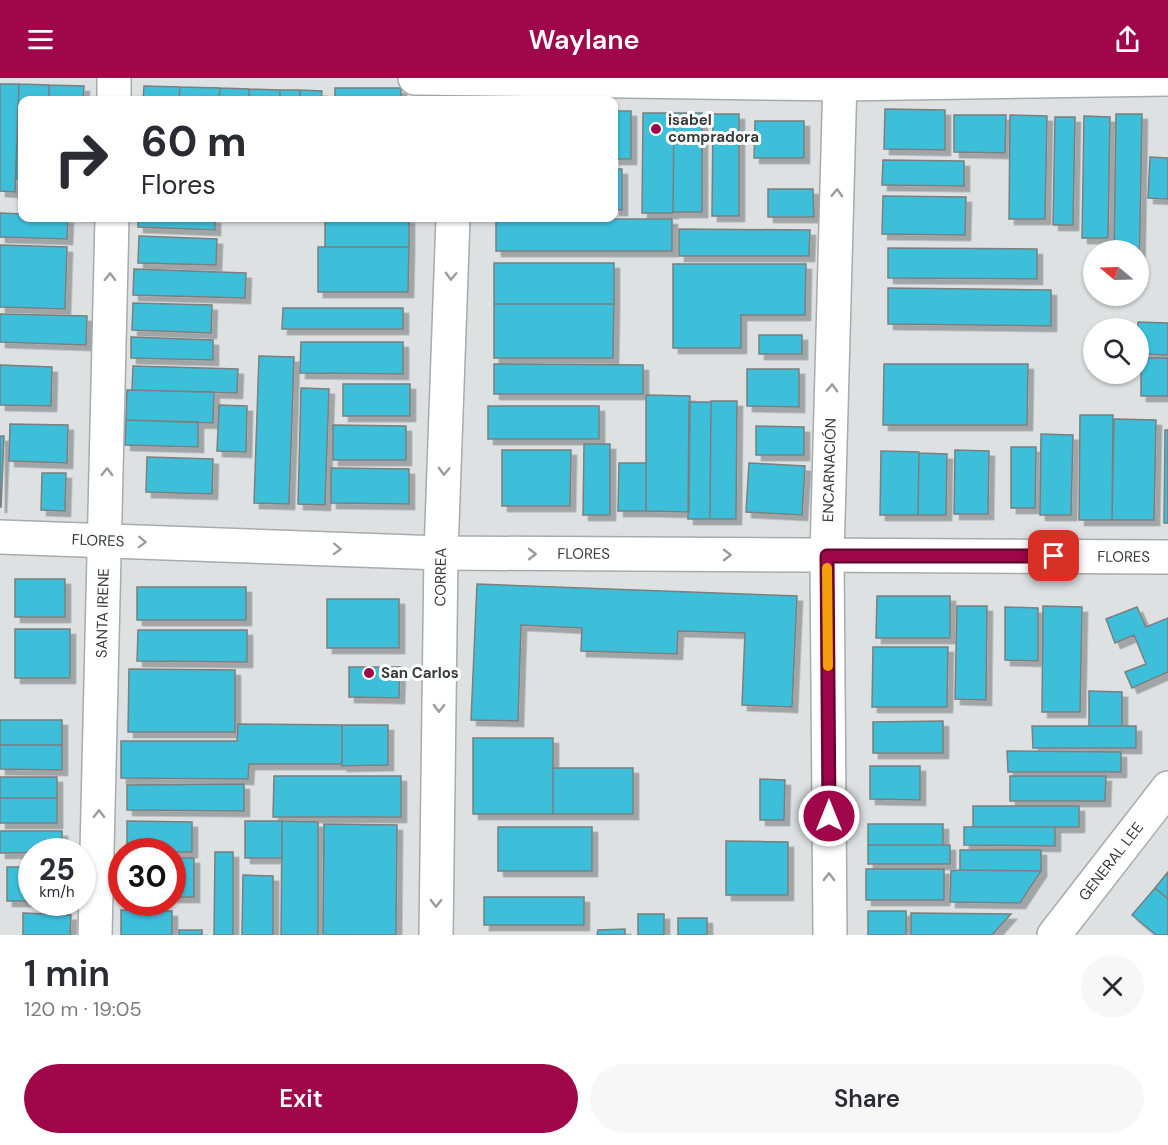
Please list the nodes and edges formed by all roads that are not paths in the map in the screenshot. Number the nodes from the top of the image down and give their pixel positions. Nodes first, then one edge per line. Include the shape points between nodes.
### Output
1 (114, 78) edge
2 (415, 78) edge
3 (1168, 79) edge
4 (840, 81) edge
5 (457, 86) edge
6 (114, 96) edge
7 (112, 222) edge
8 (453, 222) edge
9 (0, 537) edge
10 (106, 540) junction
11 (441, 553) junction
12 (827, 556) junction
13 (1168, 556) edge
14 (1168, 788) edge
15 (1062, 932) edge
16 (96, 935) edge
17 (436, 935) edge
18 (830, 935) edge

1 - 6 street
2 - 5 street
3 - 4 street
4 - 5 street
12 -> 4 street, ENCARNACIÓN
10 -> 7 street, SANTA IRENE
8 -> 11 street, CORREA
9 - 10 street, FLORES
10 -> 11 street, FLORES
16 -> 10 street, SANTA IRENE
11 -> 12 street, FLORES
11 -> 17 street, CORREA
12 - 13 street, FLORES
18 -> 12 street, ENCARNACIÓN
14 - 15 street, GENERAL LEE

